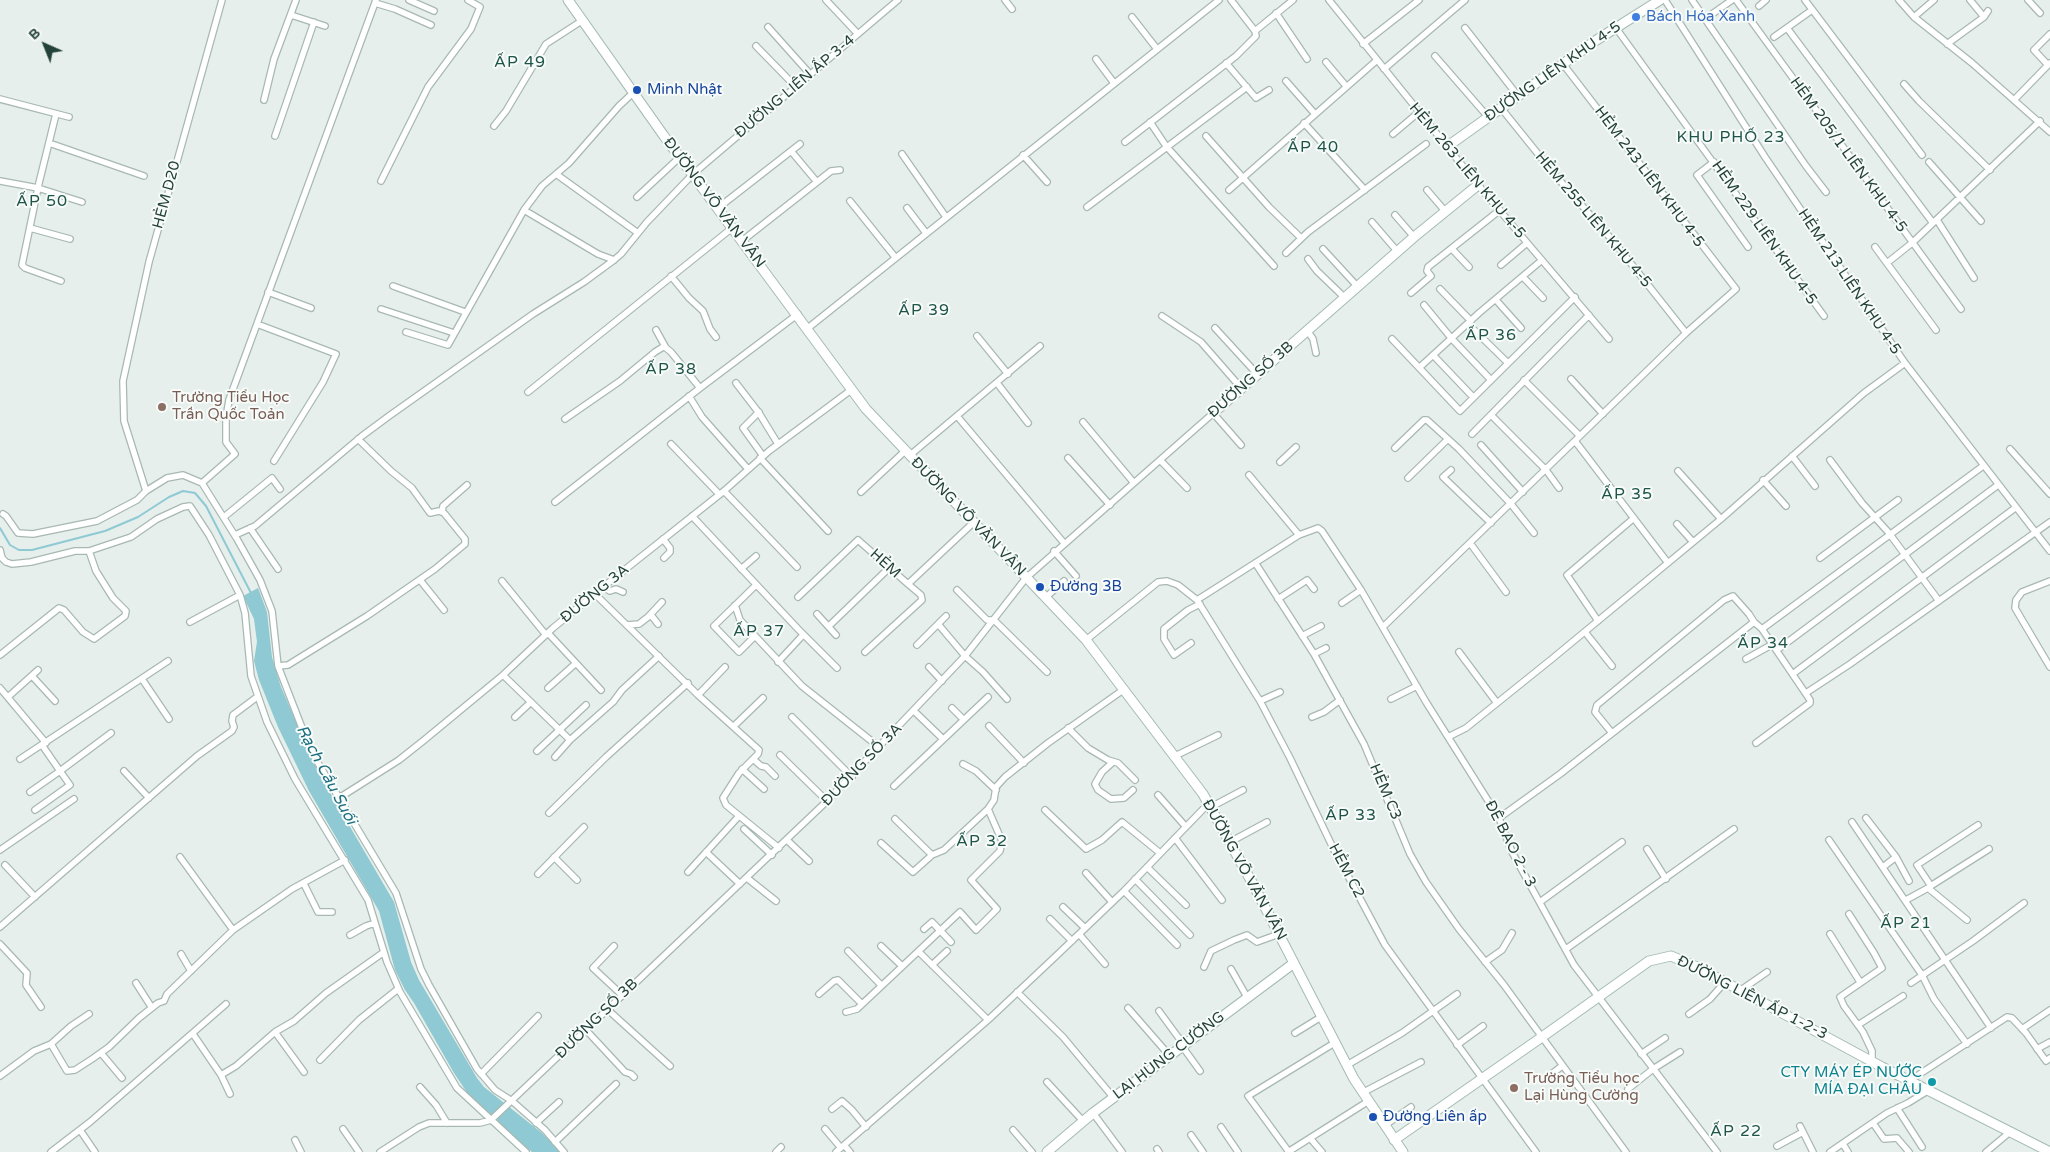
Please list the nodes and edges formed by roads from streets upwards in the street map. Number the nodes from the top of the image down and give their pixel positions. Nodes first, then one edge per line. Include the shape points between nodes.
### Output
1 (222, 0) edge
2 (296, 0) edge
3 (409, 0) edge
4 (468, 0) edge
5 (568, 0) edge
6 (826, 0) edge
7 (898, 0) edge
8 (1005, 0) edge
9 (1232, 0) edge
10 (1293, 0) edge
11 (1329, 0) edge
12 (1419, 0) edge
13 (1465, 0) edge
14 (1660, 0) edge
15 (1665, 0) edge
16 (1692, 0) edge
17 (1732, 0) edge
18 (1736, 0) edge
19 (1766, 0) edge
20 (1805, 0) edge
21 (1899, 0) edge
22 (1934, 0) edge
23 (1970, 0) edge
24 (2028, 0) edge
25 (375, 1) edge
26 (1215, 1) edge
27 (475, 2) edge
28 (1759, 6) dead end
29 (1012, 9) dead end
30 (1812, 10) junction
31 (434, 11) dead end
32 (1276, 13) junction
33 (2040, 13) dead end
34 (291, 15) junction
35 (1914, 16) junction
36 (1132, 17) dead end
37 (1705, 18) junction
38 (583, 20) junction
39 (314, 22) junction
40 (430, 25) dead end
41 (325, 26) dead end
42 (768, 27) dead end
43 (1465, 28) dead end
44 (1616, 28) junction
45 (1787, 28) junction
46 (1255, 31) junction
47 (858, 34) junction
48 (2050, 34) edge
49 (1774, 38) dead end
50 (1363, 44) junction
51 (1947, 44) junction
52 (756, 46) dead end
53 (1157, 49) junction
54 (1435, 56) dead end
55 (1096, 59) dead end
56 (1307, 59) dead end
57 (1376, 60) junction
58 (1326, 62) dead end
59 (1226, 63) junction
60 (1564, 64) junction
61 (2049, 64) edge
62 (1384, 69) junction
63 (810, 74) junction
64 (1286, 81) dead end
65 (1114, 83) junction
66 (1904, 84) dead end
67 (795, 86) junction
68 (1346, 86) junction
69 (1246, 87) junction
70 (1269, 90) dead end
71 (634, 92) junction
72 (1518, 96) junction
73 (0, 99) edge
74 (2015, 99) junction
75 (264, 100) dead end
76 (1500, 108) junction
77 (1419, 112) junction
78 (56, 114) junction
79 (1315, 114) junction
80 (69, 117) dead end
81 (1488, 118) junction
82 (2040, 121) junction
83 (1150, 122) junction
84 (1304, 123) junction
85 (494, 126) dead end
86 (2050, 132) edge
87 (1393, 134) dead end
88 (275, 136) dead end
89 (1206, 136) dead end
90 (1125, 142) dead end
91 (50, 143) junction
92 (800, 144) dead end
93 (1426, 144) dead end
94 (1166, 146) junction
95 (1448, 146) junction
96 (791, 151) junction
97 (902, 154) dead end
98 (1023, 155) junction
99 (1922, 155) dead end
100 (680, 157) junction
101 (1714, 162) junction
102 (1929, 162) dead end
103 (840, 170) dead end
104 (1990, 170) junction
105 (556, 174) junction
106 (693, 174) junction
107 (144, 176) dead end
108 (1242, 178) junction
109 (0, 181) edge
110 (381, 181) dead end
111 (817, 182) junction
112 (1047, 182) dead end
113 (1478, 185) junction
114 (38, 188) junction
115 (1229, 190) dead end
116 (1365, 190) junction
117 (1426, 190) dead end
118 (1826, 192) dead end
119 (637, 197) dead end
120 (1961, 197) junction
121 (850, 201) dead end
122 (82, 202) dead end
123 (1087, 207) dead end
124 (718, 208) junction
125 (907, 208) dead end
126 (524, 210) junction
127 (1500, 210) junction
128 (1445, 211) junction
129 (1395, 214) dead end
130 (946, 216) junction
131 (1935, 221) junction
132 (1981, 221) dead end
133 (1372, 222) dead end
134 (30, 228) junction
135 (732, 228) junction
136 (638, 233) junction
137 (926, 233) junction
138 (1414, 237) junction
139 (1301, 238) junction
140 (70, 239) dead end
141 (742, 241) junction
142 (1527, 242) junction
143 (1912, 242) junction
144 (1748, 246) dead end
145 (1875, 247) dead end
146 (1323, 249) dead end
147 (1452, 249) junction
148 (1397, 252) junction
149 (1286, 253) dead end
150 (895, 258) junction
151 (1308, 258) dead end
152 (614, 260) junction
153 (1542, 260) junction
154 (1887, 263) junction
155 (1274, 266) dead end
156 (1501, 266) dead end
157 (1469, 267) dead end
158 (671, 276) junction
159 (1523, 277) junction
160 (1974, 278) dead end
161 (61, 281) dead end
162 (393, 286) dead end
163 (1358, 286) junction
164 (1440, 289) dead end
165 (268, 292) junction
166 (1411, 293) dead end
167 (1344, 297) junction
168 (1575, 297) junction
169 (1542, 298) dead end
170 (1496, 300) junction
171 (1424, 305) dead end
172 (311, 308) dead end
173 (381, 309) dead end
174 (1961, 309) dead end
175 (465, 312) junction
176 (798, 314) junction
177 (1589, 315) junction
178 (1162, 316) dead end
179 (1824, 316) dead end
180 (1470, 322) junction
181 (256, 324) junction
182 (808, 328) junction
183 (1214, 328) dead end
184 (1521, 328) dead end
185 (656, 330) dead end
186 (1307, 330) junction
187 (1936, 330) dead end
188 (406, 332) dead end
189 (454, 333) junction
190 (1686, 333) junction
191 (977, 336) dead end
192 (716, 337) dead end
193 (1392, 339) dead end
194 (1452, 339) junction
195 (1609, 339) dead end
196 (1040, 346) dead end
197 (666, 348) junction
198 (1316, 353) dead end
199 (1433, 355) junction
200 (1508, 362) junction
201 (1904, 364) junction
202 (1420, 368) junction
203 (1008, 374) junction
204 (1258, 375) junction
205 (1571, 379) dead end
206 (1491, 380) junction
207 (1524, 380) junction
208 (736, 383) dead end
209 (996, 383) junction
210 (700, 388) junction
211 (1242, 389) junction
212 (852, 390) junction
213 (528, 392) dead end
214 (690, 396) junction
215 (1473, 397) junction
216 (1216, 410) junction
217 (758, 412) junction
218 (1602, 414) junction
219 (1492, 415) junction
220 (957, 416) junction
221 (565, 419) dead end
222 (1084, 422) dead end
223 (1028, 423) dead end
224 (1472, 434) dead end
225 (1580, 436) junction
226 (1448, 438) junction
227 (358, 439) junction
228 (1575, 441) junction
229 (671, 444) dead end
230 (778, 444) junction
231 (1241, 445) dead end
232 (1481, 445) dead end
233 (1296, 446) dead end
234 (1395, 448) dead end
235 (2010, 449) dead end
236 (907, 454) junction
237 (1792, 456) junction
238 (762, 457) junction
239 (1068, 458) dead end
240 (1160, 460) junction
241 (1830, 460) dead end
242 (274, 461) dead end
243 (1280, 462) dead end
244 (1983, 466) junction
245 (748, 468) junction
246 (1451, 470) dead end
247 (1546, 470) junction
248 (1678, 471) dead end
249 (1249, 475) dead end
250 (1408, 478) dead end
251 (1764, 480) junction
252 (202, 483) junction
253 (1134, 483) junction
254 (467, 485) dead end
255 (1998, 485) junction
256 (1815, 486) dead end
257 (1187, 488) dead end
258 (1559, 488) dead end
259 (280, 489) dead end
260 (146, 491) junction
261 (861, 492) dead end
262 (1523, 492) junction
263 (721, 493) junction
264 (2050, 494) edge
265 (1898, 500) dead end
266 (555, 502) dead end
267 (1511, 504) junction
268 (1110, 505) junction
269 (1786, 506) dead end
270 (2016, 508) junction
271 (442, 512) junction
272 (3, 514) dead end
273 (692, 516) junction
274 (1875, 516) junction
275 (224, 517) junction
276 (1634, 518) junction
277 (1721, 519) junction
278 (2050, 522) edge
279 (973, 523) junction
280 (1491, 523) junction
281 (1677, 524) dead end
282 (250, 528) junction
283 (828, 531) dead end
284 (2036, 532) junction
285 (1534, 533) dead end
286 (1889, 533) junction
287 (235, 535) junction
288 (1299, 535) junction
289 (663, 539) junction
290 (1693, 542) junction
291 (1064, 543) junction
292 (1470, 543) junction
293 (0, 550) edge
294 (89, 551) junction
295 (1054, 551) junction
296 (2050, 551) edge
297 (1904, 555) junction
298 (756, 556) dead end
299 (664, 558) dead end
300 (1820, 558) dead end
301 (1668, 563) junction
302 (1256, 564) junction
303 (797, 567) dead end
304 (889, 568) junction
305 (278, 569) dead end
306 (741, 569) junction
307 (1076, 576) dead end
308 (1026, 578) junction
309 (1922, 578) junction
310 (420, 580) junction
311 (1064, 581) dead end
312 (2050, 581) edge
313 (502, 582) dead end
314 (908, 584) junction
315 (756, 585) junction
316 (602, 587) junction
317 (1314, 588) dead end
318 (957, 590) dead end
319 (1361, 590) junction
320 (623, 592) dead end
321 (1506, 592) dead end
322 (595, 594) junction
323 (240, 595) junction
324 (798, 597) dead end
325 (1045, 598) junction
326 (1278, 599) junction
327 (1939, 601) junction
328 (662, 602) dead end
329 (1198, 602) junction
330 (1342, 603) dead end
331 (735, 605) junction
332 (444, 610) dead end
333 (817, 614) dead end
334 (650, 615) junction
335 (946, 616) dead end
336 (994, 620) junction
337 (1598, 621) junction
338 (190, 622) dead end
339 (1754, 622) junction
340 (658, 624) dead end
341 (938, 624) junction
342 (627, 625) junction
343 (829, 626) junction
344 (1321, 626) dead end
345 (1383, 627) junction
346 (1762, 629) junction
347 (1585, 632) junction
348 (547, 634) junction
349 (803, 635) junction
350 (836, 635) dead end
351 (755, 636) junction
352 (1302, 636) junction
353 (1086, 640) junction
354 (1191, 643) dead end
355 (1773, 644) junction
356 (917, 645) dead end
357 (1326, 648) dead end
358 (1777, 650) junction
359 (865, 652) dead end
360 (1459, 652) dead end
361 (1314, 654) junction
362 (0, 655) edge
363 (659, 656) junction
364 (965, 656) junction
365 (1746, 659) dead end
366 (168, 661) dead end
367 (778, 662) junction
368 (576, 664) junction
369 (278, 666) junction
370 (1612, 666) dead end
371 (929, 667) dead end
372 (2050, 667) edge
373 (725, 668) dead end
374 (837, 668) dead end
375 (38, 670) dead end
376 (1047, 672) dead end
377 (1794, 673) junction
378 (32, 676) junction
379 (502, 676) junction
380 (142, 679) junction
381 (942, 681) junction
382 (688, 684) junction
383 (1417, 686) junction
384 (0, 688) edge
385 (548, 688) dead end
386 (601, 690) dead end
387 (1123, 690) junction
388 (1280, 692) dead end
389 (1806, 693) junction
390 (698, 695) junction
391 (8, 697) junction
392 (257, 697) junction
393 (988, 697) dead end
394 (763, 698) dead end
395 (1007, 699) dead end
396 (1391, 699) dead end
397 (1340, 700) junction
398 (1260, 701) junction
399 (55, 702) dead end
400 (531, 702) junction
401 (1498, 703) junction
402 (586, 705) dead end
403 (952, 708) dead end
404 (914, 711) junction
405 (515, 717) dead end
406 (1312, 717) dead end
407 (792, 718) dead end
408 (169, 719) dead end
409 (963, 719) junction
410 (734, 726) junction
411 (989, 726) dead end
412 (1068, 728) junction
413 (559, 729) junction
414 (111, 733) dead end
415 (1612, 733) junction
416 (1218, 735) dead end
417 (1448, 737) junction
418 (943, 739) junction
419 (570, 740) junction
420 (1756, 743) dead end
421 (44, 744) junction
422 (879, 747) junction
423 (536, 751) dead end
424 (780, 755) dead end
425 (1174, 756) junction
426 (554, 757) dead end
427 (20, 759) dead end
428 (753, 759) junction
429 (1113, 762) junction
430 (1024, 763) junction
431 (963, 764) dead end
432 (742, 769) junction
433 (60, 771) junction
434 (124, 771) dead end
435 (775, 776) dead end
436 (852, 777) junction
437 (1135, 780) dead end
438 (894, 786) dead end
439 (764, 789) dead end
440 (996, 790) junction
441 (1133, 790) dead end
442 (1243, 790) dead end
443 (30, 792) dead end
444 (1158, 795) dead end
445 (149, 798) junction
446 (339, 798) junction
447 (74, 799) dead end
448 (828, 801) junction
449 (1210, 805) junction
450 (988, 809) junction
451 (35, 810) dead end
452 (1045, 810) dead end
453 (549, 813) dead end
454 (739, 816) junction
455 (1499, 818) junction
456 (1866, 818) dead end
457 (895, 819) dead end
458 (1267, 822) dead end
459 (1852, 822) dead end
460 (1978, 825) dead end
461 (584, 827) dead end
462 (1186, 827) junction
463 (744, 829) dead end
464 (1734, 829) dead end
465 (1175, 838) junction
466 (787, 840) junction
467 (1829, 840) dead end
468 (881, 842) dead end
469 (1230, 842) junction
470 (1622, 842) dead end
471 (779, 848) junction
472 (1988, 849) dead end
473 (0, 850) edge
474 (1647, 850) dead end
475 (706, 852) junction
476 (1160, 853) junction
477 (772, 855) junction
478 (932, 855) junction
479 (180, 857) dead end
480 (1896, 857) junction
481 (554, 858) junction
482 (345, 860) junction
483 (809, 861) dead end
484 (5, 865) dead end
485 (1147, 867) junction
486 (1882, 867) junction
487 (688, 872) dead end
488 (538, 874) dead end
489 (1086, 874) dead end
490 (747, 878) junction
491 (1135, 879) junction
492 (1666, 879) junction
493 (577, 880) dead end
494 (1909, 882) dead end
495 (304, 884) junction
496 (740, 884) junction
497 (1930, 887) junction
498 (1124, 891) junction
499 (35, 897) junction
500 (1222, 900) dead end
501 (1906, 900) junction
502 (776, 901) dead end
503 (1112, 902) junction
504 (1540, 902) junction
505 (2024, 903) dead end
506 (1186, 904) dead end
507 (1063, 907) dead end
508 (332, 912) dead end
509 (1849, 914) dead end
510 (1050, 919) dead end
511 (1967, 920) dead end
512 (375, 923) junction
513 (0, 927) edge
514 (1085, 928) junction
515 (924, 929) dead end
516 (233, 930) junction
517 (940, 931) junction
518 (1512, 933) dead end
519 (1079, 934) junction
520 (1280, 934) junction
521 (1830, 934) dead end
522 (350, 935) dead end
523 (1190, 935) dead end
524 (684, 939) joint
525 (1072, 941) junction
526 (951, 942) dead end
527 (0, 944) edge
528 (1177, 945) dead end
529 (614, 946) dead end
530 (881, 946) dead end
531 (1566, 949) junction
532 (947, 951) dead end
533 (384, 952) junction
534 (848, 952) dead end
535 (919, 952) junction
536 (181, 954) dead end
537 (1945, 960) junction
538 (1486, 962) junction
539 (1294, 963) junction
540 (932, 964) junction
541 (1105, 964) dead end
542 (902, 966) junction
543 (1204, 968) dead end
544 (1231, 969) dead end
545 (192, 971) junction
546 (1767, 972) dead end
547 (1922, 975) junction
548 (1725, 982) junction
549 (1860, 982) junction
550 (136, 983) dead end
551 (1911, 983) dead end
552 (881, 985) junction
553 (398, 989) junction
554 (1740, 990) junction
555 (1017, 992) junction
556 (622, 994) junction
557 (819, 994) dead end
558 (1457, 994) dead end
559 (1903, 996) dead end
560 (1247, 997) junction
561 (1598, 998) junction
562 (226, 1004) dead end
563 (862, 1004) junction
564 (41, 1007) dead end
565 (152, 1008) junction
566 (1128, 1008) dead end
567 (607, 1009) junction
568 (2050, 1010) edge
569 (1159, 1011) dead end
570 (1432, 1011) junction
571 (846, 1012) dead end
572 (89, 1014) dead end
573 (1689, 1014) dead end
574 (538, 1016) dead end
575 (1321, 1017) junction
576 (988, 1020) junction
577 (1858, 1025) junction
578 (1483, 1026) dead end
579 (1991, 1028) junction
580 (2022, 1029) junction
581 (586, 1030) junction
582 (275, 1032) junction
583 (1295, 1033) dead end
584 (193, 1034) junction
585 (1542, 1037) junction
586 (1665, 1038) dead end
587 (1336, 1042) junction
588 (2050, 1042) edge
589 (51, 1044) junction
590 (1967, 1044) junction
591 (1184, 1045) junction
592 (1457, 1045) junction
593 (2037, 1049) junction
594 (1680, 1052) dead end
595 (101, 1053) junction
596 (1641, 1054) junction
597 (1169, 1055) junction
598 (2050, 1058) edge
599 (320, 1060) dead end
600 (1872, 1061) junction
601 (1421, 1062) dead end
602 (1347, 1065) junction
603 (670, 1066) dead end
604 (1562, 1066) junction
605 (1653, 1069) junction
606 (1200, 1071) dead end
607 (304, 1072) dead end
608 (482, 1074) junction
609 (221, 1075) junction
610 (0, 1076) edge
611 (1549, 1076) dead end
612 (634, 1077) dead end
613 (122, 1078) dead end
614 (1483, 1078) junction
615 (1909, 1080) junction
616 (1047, 1082) dead end
617 (616, 1084) dead end
618 (420, 1087) dead end
619 (1628, 1089) dead end
620 (1929, 1090) junction
621 (1362, 1093) junction
622 (230, 1094) dead end
623 (1113, 1097) junction
624 (511, 1101) junction
625 (559, 1102) dead end
626 (1367, 1102) junction
627 (1412, 1107) dead end
628 (832, 1108) dead end
629 (1897, 1108) junction
630 (1093, 1113) junction
631 (490, 1120) junction
632 (1083, 1121) junction
633 (447, 1123) junction
634 (536, 1123) junction
635 (1873, 1123) junction
636 (1384, 1126) junction
637 (866, 1127) junction
638 (1221, 1127) dead end
639 (343, 1129) dead end
640 (825, 1129) dead end
641 (80, 1130) junction
642 (1013, 1130) dead end
643 (2010, 1132) junction
644 (1191, 1135) dead end
645 (1310, 1138) junction
646 (295, 1140) dead end
647 (1394, 1140) junction
648 (555, 1142) junction
649 (1843, 1144) junction
650 (1777, 1146) dead end
651 (1922, 1146) dead end
652 (781, 1147) dead end
653 (840, 1149) edge
654 (51, 1152) edge
655 (95, 1152) edge
656 (301, 1152) edge
657 (359, 1152) edge
658 (380, 1152) edge
659 (526, 1152) edge
660 (564, 1152) edge
661 (776, 1152) edge
662 (850, 1152) edge
663 (1032, 1152) edge
664 (1047, 1152) edge
665 (1122, 1152) edge
666 (1203, 1152) edge
667 (1238, 1152) edge
668 (1289, 1152) edge
669 (1322, 1152) edge
670 (1403, 1152) edge
671 (1536, 1152) edge
672 (1626, 1152) edge
673 (1717, 1152) edge
674 (1813, 1152) edge
675 (1830, 1152) edge
676 (1848, 1152) edge
677 (1909, 1152) edge
678 (1986, 1152) edge
679 (2050, 1152) edge

1 - 260 street, HẺM D20 via 148,262 122,393 124,421
2 - 34 street
3 - 31 street
4 - 27 street
5 - 38 street, ĐƯỜNG VÕ VĂN VÂN
6 - 47 street
7 - 47 street, ĐƯỜNG LIÊN ẤP 3-4
8 - 29 street
9 - 46 street
10 - 32 street
11 - 50 street, HẺM 263 LIÊN KHU 4-5
12 - 50 street
13 - 62 street
14 - 44 street, ĐƯỜNG LIÊN KHU 4-5
15 - 201 street, HẺM 213 LIÊN KHU 4-5 via 1765,157
16 - 37 street
17 - 37 street
18 - 143 street, HẺM 205/1 LIÊN KHU 4-5
19 - 28 street
20 - 30 street
21 - 35 street
22 - 35 street
23 - 51 street via 1986,14
24 - 33 street
25 - 40 street
25 - 165 street
26 - 53 street
27 - 110 street via 480,7 471,29 428,87
30 - 45 street
30 - 99 street
32 - 46 street
32 - 56 street
34 - 39 street
34 - 75 street via 274,58
35 - 51 street
36 - 53 street
37 - 118 street
38 - 71 street, ĐƯỜNG VÕ VĂN VÂN
38 - 85 street via 546,44
39 - 41 street
39 - 88 street
42 - 63 street
43 - 72 street
44 - 60 street, ĐƯỜNG LIÊN KHU 4-5
44 - 101 street, HẺM 229 LIÊN KHU 4-5
45 - 49 street
45 - 131 street via 1874,146
46 - 59 street via 1256,36
47 - 63 street, ĐƯỜNG LIÊN ẤP 3-4
48 - 61 street via 2034,50
50 - 57 street, HẺM 263 LIÊN KHU 4-5
51 - 74 street
52 - 67 street
53 - 65 street
54 - 81 street
55 - 65 street
57 - 62 street, HẺM 263 LIÊN KHU 4-5
57 - 68 street
58 - 68 street
59 - 69 street
59 - 83 street
60 - 72 street, ĐƯỜNG LIÊN KHU 4-5
60 - 190 street, HẺM 243 LIÊN KHU 4-5 via 1736,289
61 - 74 street
62 - 77 street, HẺM 263 LIÊN KHU 4-5
63 - 67 street, ĐƯỜNG LIÊN ẤP 3-4
64 - 79 street
65 - 98 street
66 - 104 street
67 - 106 street, ĐƯỜNG LIÊN ẤP 3-4
68 - 79 street
69 - 70 street via 1256,98
69 - 94 street
71 - 100 street, ĐƯỜNG VÕ VĂN VÂN
71 - 105 street
72 - 76 street, ĐƯỜNG LIÊN KHU 4-5
73 - 78 street
74 - 82 street
76 - 81 street, ĐƯỜNG LIÊN KHU 4-5
76 - 190 street, HẺM 255 LIÊN KHU 4-5
77 - 87 street
77 - 95 street, HẺM 263 LIÊN KHU 4-5
78 - 80 street
78 - 91 street
79 - 84 street
81 - 95 street, ĐƯỜNG LIÊN KHU 4-5
82 - 86 street
82 - 104 street
83 - 90 street
83 - 94 street
84 - 108 street
84 - 116 street
89 - 108 street
91 - 107 street
91 - 114 street
92 - 96 street
93 - 116 street
94 - 123 street
94 - 155 street
95 - 113 street, HẺM 263 LIÊN KHU 4-5
96 - 111 street
96 - 124 street
97 - 130 street
98 - 112 street
98 - 130 street
100 - 106 street, ĐƯỜNG VÕ VĂN VÂN
100 - 119 street
101 - 144 street via 1697,175
101 - 179 street, HẺM 229 LIÊN KHU 4-5
102 - 120 street
103 - 111 street via 831,171
104 - 120 street
105 - 126 street
105 - 136 street
106 - 124 street, ĐƯỜNG VÕ VĂN VÂN
106 - 136 street, ĐƯỜNG LIÊN ẤP 3-4
108 - 115 street
108 - 139 street
109 - 114 street
111 - 141 street
113 - 127 street, HẺM 263 LIÊN KHU 4-5
113 - 128 street, ĐƯỜNG SỐ 3B
114 - 122 street
114 - 134 street
116 - 139 street
117 - 128 street
120 - 131 street
120 - 132 street
121 - 150 street
124 - 135 street, ĐƯỜNG VÕ VĂN VÂN
125 - 137 street
126 - 152 street via 598,254
126 - 175 street
127 - 142 street, HẺM 263 LIÊN KHU 4-5
127 - 147 street
128 - 138 street, ĐƯỜNG SỐ 3B
129 - 138 street
130 - 137 street
131 - 143 street
131 - 160 street
133 - 148 street
134 - 140 street
134 - 161 street via 22,265
135 - 141 street, ĐƯỜNG VÕ VĂN VÂN
135 - 158 street
136 - 152 street, ĐƯỜNG LIÊN ẤP 3-4
137 - 150 street
138 - 148 street, ĐƯỜNG SỐ 3B
139 - 149 street
141 - 176 street, ĐƯỜNG VÕ VĂN VÂN
142 - 153 street, HẺM 263 LIÊN KHU 4-5
142 - 156 street
143 - 154 street
143 - 174 street, HẺM 205/1 LIÊN KHU 4-5
145 - 154 street
146 - 163 street
147 - 157 street
147 - 166 street via 1428,267 1431,276
148 - 163 street, ĐƯỜNG SỐ 3B
150 - 182 street
151 - 167 street
152 - 227 street, ĐƯỜNG LIÊN ẤP 3-4
153 - 159 street
153 - 168 street, HẺM 263 LIÊN KHU 4-5
154 - 187 street
158 - 192 street via 703,311
158 - 213 street
159 - 169 street
159 - 170 street
162 - 175 street
163 - 167 street, ĐƯỜNG SỐ 3B
164 - 180 street
165 - 172 street
165 - 181 street
167 - 186 street, ĐƯỜNG SỐ 3B
168 - 177 street, HẺM 263 LIÊN KHU 4-5
168 - 200 street
170 - 180 street
170 - 184 street
171 - 194 street
173 - 189 street
175 - 189 street
176 - 182 street, ĐƯỜNG VÕ VĂN VÂN
176 - 210 street
177 - 195 street, HẺM 263 LIÊN KHU 4-5
177 - 207 street
178 - 211 street via 1200,342
180 - 194 street
180 - 200 street
181 - 242 street via 336,354 323,382
181 - 252 street via 226,413 226,442 236,454
182 - 212 street, ĐƯỜNG VÕ VĂN VÂN
183 - 204 street
185 - 197 street
186 - 198 street
186 - 204 street, ĐƯỜNG SỐ 3B
188 - 189 street via 448,346
190 - 218 street
191 - 203 street
193 - 202 street
194 - 199 street
194 - 206 street
196 - 203 street
197 - 210 street
197 - 221 street via 655,352
199 - 202 street
199 - 215 street
200 - 206 street
201 - 237 street via 1864,393
201 - 244 street, HẺM 213 LIÊN KHU 4-5 via 1968,442
202 - 215 street via 1460,412
203 - 209 street
204 - 211 street, ĐƯỜNG SỐ 3B
205 - 218 street
206 - 215 street
207 - 219 street
207 - 225 street
208 - 217 street
209 - 220 street
209 - 223 street
210 - 214 street
211 - 216 street, ĐƯỜNG SỐ 3B
212 - 230 street, ĐƯỜNG 3A
212 - 236 street, ĐƯỜNG VÕ VĂN VÂN
214 - 245 street via 702,416
214 - 266 street
216 - 231 street
216 - 240 street, ĐƯỜNG SỐ 3B
217 - 230 street
217 - 238 street via 743,428
218 - 225 street
219 - 224 street
219 - 247 street
220 - 236 street
220 - 291 street
222 - 253 street
225 - 228 street
226 - 234 street via 1425,419
226 - 250 street
226 - 267 street
227 - 271 street via 412,488 430,513
227 - 282 street, ĐƯỜNG LIÊN ẤP 3-4
228 - 247 street
228 - 276 street
229 - 263 street
230 - 238 street, ĐƯỜNG 3A
232 - 262 street
233 - 243 street
235 - 264 street
236 - 261 street
236 - 279 street, ĐƯỜNG VÕ VĂN VÂN
237 - 251 street
237 - 256 street
238 - 245 street, ĐƯỜNG 3A
238 - 283 street
239 - 268 street
240 - 253 street, ĐƯỜNG SỐ 3B
240 - 257 street
241 - 274 street
244 - 255 street, HẺM 213 LIÊN KHU 4-5
244 - 286 street
245 - 263 street, ĐƯỜNG 3A
246 - 280 street via 1443,477
247 - 258 street
247 - 262 street
248 - 277 street
249 - 288 street
251 - 269 street
251 - 277 street
252 - 260 street via 176,476 162,480
252 - 275 street
253 - 268 street, ĐƯỜNG SỐ 3B
254 - 271 street via 444,506
255 - 270 street, HẺM 213 LIÊN KHU 4-5
255 - 297 street
259 - 275 street via 272,478
260 - 272 street via 140,500 98,521 33,534 18,533
262 - 267 street
263 - 273 street, ĐƯỜNG 3A
263 - 303 street
265 - 274 street
267 - 280 street
267 - 285 street
268 - 291 street, ĐƯỜNG SỐ 3B
270 - 284 street, HẺM 213 LIÊN KHU 4-5
270 - 309 street
271 - 310 street via 465,539 465,544
273 - 289 street, ĐƯỜNG 3A
273 - 306 street
274 - 286 street
274 - 300 street
275 - 287 street
276 - 301 street
276 - 337 street via 1567,575
277 - 290 street
278 - 284 street
279 - 308 street, ĐƯỜNG VÕ VĂN VÂN
279 - 314 street, HẺM
280 - 292 street
281 - 290 street
282 - 287 street, ĐƯỜNG LIÊN ẤP 3-4
282 - 305 street
284 - 296 street, HẺM 213 LIÊN KHU 4-5
284 - 327 street
286 - 297 street
286 - 346 street
287 - 369 street via 260,580 272,611
288 - 302 street
288 - 319 street, ĐÊ BAO 2 - 3 via 1318,528 1331,542
289 - 299 street via 670,548
289 - 316 street, ĐƯỜNG 3A
290 - 301 street
291 - 295 street, ĐƯỜNG SỐ 3B
292 - 321 street
292 - 345 street
293 - 294 street via 2,558 12,564
294 - 323 street via 131,536 156,518 190,506
294 - 362 street via 96,571 126,612 125,616 94,639 60,608
295 - 307 street
295 - 308 street, ĐƯỜNG SỐ 3B
297 - 309 street
297 - 358 street
298 - 306 street
301 - 337 street
302 - 326 street, HẺM C3
302 - 329 street
304 - 314 street, HẺM
304 - 324 street, HẺM via 858,540
304 - 343 street
306 - 315 street
308 - 325 street, ĐƯỜNG VÕ VĂN VÂN
308 - 336 street, ĐƯỜNG SỐ 3A
309 - 327 street
309 - 377 street
310 - 332 street
310 - 369 street via 288,665
311 - 325 street
312 - 372 street via 2022,592 2015,608
313 - 348 street
314 - 359 street via 921,595 922,600
315 - 331 street
315 - 349 street
316 - 320 street
316 - 322 street, ĐƯỜNG 3A
317 - 326 street via 1307,580
318 - 336 street via 987,620
319 - 330 street
319 - 345 street, ĐÊ BAO 2 - 3
322 - 342 street
322 - 348 street, ĐƯỜNG 3A
323 - 338 street
323 - 392 street
325 - 353 street, ĐƯỜNG VÕ VĂN VÂN
326 - 352 street, HẺM C3
327 - 389 street
328 - 334 street
329 - 353 street via 1178,585 1158,582
329 - 354 street via 1164,629 1164,639 1174,655
329 - 398 street, HẺM C2
331 - 351 street via 740,620
331 - 351 street via 714,626 739,652
333 - 343 street
334 - 340 street
334 - 342 street via 639,624
335 - 341 street
336 - 364 street, ĐƯỜNG SỐ 3A
336 - 376 street
337 - 347 street
339 - 346 street
339 - 415 street
339 - 415 street via 1733,596 1724,600 1597,705 1595,712
341 - 356 street
341 - 364 street
342 - 363 street
343 - 350 street
344 - 352 street
345 - 383 street, ĐÊ BAO 2 - 3
346 - 355 street
347 - 370 street
347 - 401 street
348 - 368 street
348 - 379 street, ĐƯỜNG 3A
349 - 367 street
349 - 374 street
351 - 367 street
352 - 361 street, HẺM C3
353 - 387 street, ĐƯỜNG VÕ VĂN VÂN
355 - 358 street
355 - 365 street
357 - 361 street
358 - 377 street
360 - 401 street
361 - 397 street, HẺM C3
363 - 382 street
363 - 419 street
364 - 381 street, ĐƯỜNG SỐ 3A
364 - 395 street
366 - 380 street
367 - 422 street via 802,686
368 - 385 street
368 - 386 street
369 - 446 street via 315,758
371 - 381 street
373 - 390 street
375 - 378 street
377 - 389 street
378 - 391 street
378 - 399 street
379 - 400 street
379 - 446 street, ĐƯỜNG 3A via 399,760
380 - 408 street
380 - 421 street
381 - 404 street, ĐƯỜNG SỐ 3A
382 - 390 street
382 - 453 street
383 - 396 street
383 - 417 street, ĐÊ BAO 2 - 3
384 - 391 street
387 - 412 street
387 - 425 street, ĐƯỜNG VÕ VĂN VÂN
388 - 398 street
389 - 420 street via 1810,703
390 - 410 street
391 - 421 street
392 - 445 street via 233,715 232,731 197,756
392 - 482 street via 295,779
393 - 409 street
394 - 410 street
397 - 406 street
397 - 538 street, HẺM C3 via 1364,744 1410,854 1456,926
398 - 570 street, HẺM C2 via 1334,850 1386,945
400 - 405 street
400 - 413 street
401 - 417 street via 1466,728
402 - 413 street
403 - 409 street
404 - 418 street
404 - 422 street, ĐƯỜNG SỐ 3A
407 - 436 street
409 - 418 street
410 - 428 street via 759,750
411 - 430 street
412 - 429 street via 1088,748
412 - 430 street
413 - 419 street
413 - 423 street
414 - 433 street
415 - 455 street
416 - 425 street
417 - 455 street, ĐÊ BAO 2 - 3
418 - 438 street
419 - 426 street
421 - 427 street
421 - 433 street
422 - 436 street, ĐƯỜNG SỐ 3A
424 - 448 street
425 - 449 street, ĐƯỜNG VÕ VĂN VÂN
428 - 432 street
428 - 435 street
429 - 437 street
429 - 441 street via 1095,784 1098,790 1111,799 1124,798
430 - 440 street via 1005,777
431 - 440 street via 976,771
432 - 439 street
432 - 454 street via 723,798
433 - 443 street
433 - 451 street via 70,785
434 - 445 street
436 - 448 street, ĐƯỜNG SỐ 3A
440 - 450 street
442 - 449 street
444 - 462 street
445 - 499 street
446 - 608 street via 396,893 421,969 476,1069
447 - 473 street
448 - 466 street, ĐƯỜNG SỐ 3A
449 - 462 street
449 - 469 street, ĐƯỜNG VÕ VĂN VÂN
450 - 478 street via 944,850
450 - 517 street via 1002,847 971,880 998,909 976,930 960,912
452 - 476 street via 1086,849 1122,822
454 - 471 street
454 - 475 street
455 - 504 street, ĐÊ BAO 2 - 3 via 1512,852
456 - 480 street
457 - 478 street
458 - 469 street
459 - 486 street
460 - 497 street via 1917,865
461 - 481 street
462 - 465 street
463 - 477 street
464 - 492 street
465 - 476 street
465 - 500 street
466 - 471 street, ĐƯỜNG SỐ 3A
466 - 483 street
467 - 547 street
468 - 478 street via 913,872
469 - 520 street, ĐƯỜNG VÕ VĂN VÂN
470 - 504 street
471 - 477 street, ĐƯỜNG SỐ 3A
472 - 497 street
474 - 492 street
475 - 487 street
475 - 496 street
476 - 485 street
477 - 490 street, ĐƯỜNG SỐ 3A
479 - 516 street
480 - 486 street
480 - 494 street
481 - 488 street
481 - 493 street
482 - 495 street
482 - 512 street via 368,900
484 - 499 street
485 - 491 street
485 - 506 street
486 - 501 street
489 - 503 street
490 - 496 street, ĐƯỜNG SỐ 3A
490 - 502 street
491 - 498 street
491 - 523 street
492 - 531 street
495 - 508 street via 318,912
495 - 516 street
496 - 524 street, ĐƯỜNG SỐ 3A
497 - 501 street
497 - 511 street
498 - 503 street
498 - 528 street
499 - 513 street
501 - 537 street
503 - 514 street
504 - 531 street, ĐÊ BAO 2 - 3
505 - 537 street
507 - 514 street
509 - 549 street via 1882,968
510 - 525 street
512 - 522 street
512 - 533 street
514 - 519 street
515 - 517 street via 932,922
516 - 545 street
517 - 526 street
517 - 535 street
518 - 538 street via 1502,950
519 - 525 street
519 - 541 street
520 - 539 street, ĐƯỜNG VÕ VĂN VÂN
520 - 543 street via 1257,942 1247,935 1234,940 1211,951
521 - 549 street
524 - 556 street, ĐƯỜNG SỐ 3B
525 - 555 street
527 - 564 street via 27,973 26,985
529 - 556 street via 594,968
530 - 542 street
531 - 561 street, ĐÊ BAO 2 - 3
532 - 540 street
533 - 553 street
533 - 582 street
534 - 552 street
535 - 540 street
535 - 542 street
536 - 545 street
537 - 547 street
537 - 579 street
538 - 585 street, HẺM C3
539 - 560 street, LẠI HÙNG CƯỜNG
539 - 575 street, ĐƯỜNG VÕ VĂN VÂN
540 - 576 street
542 - 552 street
544 - 560 street
545 - 565 street via 167,994 164,1001
546 - 554 street
547 - 551 street
547 - 590 street via 1934,999
548 - 554 street, ĐƯỜNG LIÊN ẤP 1-2-3
548 - 561 street, ĐƯỜNG LIÊN ẤP 1-2-3 via 1671,956 1649,961
548 - 573 street via 1710,999
549 - 577 street via 1840,997
550 - 565 street
552 - 563 street
553 - 599 street via 359,1020
553 - 631 street via 457,1088
554 - 600 street, ĐƯỜNG LIÊN ẤP 1-2-3
555 - 576 street
555 - 623 street via 1063,1037
556 - 567 street, ĐƯỜNG SỐ 3B
557 - 563 street via 838,980
558 - 570 street
559 - 577 street
560 - 591 street, LẠI HÙNG CƯỜNG
561 - 585 street, ĐƯỜNG LIÊN ẤP 1-2-3
561 - 596 street, ĐÊ BAO 2 - 3
562 - 584 street
563 - 571 street
565 - 595 street
566 - 597 street
567 - 581 street, ĐƯỜNG SỐ 3B
567 - 603 street
568 - 580 street
569 - 591 street
570 - 592 street, HẺM C2
570 - 602 street via 1402,1034
572 - 589 street
574 - 608 street
575 - 583 street
575 - 587 street, ĐƯỜNG VÕ VĂN VÂN
576 - 637 street
577 - 600 street via 1872,1051
578 - 592 street
579 - 580 street via 2007,1017
579 - 590 street
580 - 593 street
581 - 612 street via 624,1072
581 - 624 street, ĐƯỜNG SỐ 3B
582 - 607 street
582 - 609 street
584 - 609 street
584 - 641 street
585 - 604 street, HẺM C3
585 - 614 street, ĐƯỜNG LIÊN ẤP 1-2-3
586 - 596 street
587 - 602 street, ĐƯỜNG VÕ VĂN VÂN
587 - 668 street via 1248,1096
588 - 593 street
589 - 595 street via 67,1071 75,1070
589 - 610 street via 34,1051
590 - 615 street
591 - 597 street, LẠI HÙNG CƯỜNG
591 - 606 street
592 - 614 street, HẺM C2
593 - 598 street via 2046,1061
594 - 605 street
595 - 613 street
596 - 605 street, ĐÊ BAO 2 - 3
597 - 623 street, LẠI HÙNG CƯỜNG
600 - 615 street, ĐƯỜNG LIÊN ẤP 1-2-3
601 - 621 street
602 - 621 street, ĐƯỜNG VÕ VĂN VÂN
604 - 611 street
604 - 672 street, HẺM C3
605 - 619 street
605 - 673 street, ĐÊ BAO 2 - 3
608 - 624 street via 495,1090
609 - 622 street
614 - 647 street, ĐƯỜNG LIÊN ẤP 1-2-3
614 - 671 street, HẺM C2
615 - 620 street, ĐƯỜNG LIÊN ẤP 1-2-3
616 - 632 street
617 - 648 street
618 - 633 street
620 - 629 street
620 - 643 street, ĐƯỜNG LIÊN ẤP 1-2-3
621 - 626 street, ĐƯỜNG VÕ VĂN VÂN
623 - 630 street, LẠI HÙNG CƯỜNG
624 - 631 street, ĐƯỜNG SỐ 3B
624 - 634 street
625 - 634 street
626 - 636 street, ĐƯỜNG VÕ VĂN VÂN
626 - 645 street
627 - 636 street
628 - 637 street via 842,1101
629 - 635 street
629 - 651 street
630 - 632 street, LẠI HÙNG CƯỜNG
630 - 665 street
631 - 633 street
631 - 659 street
632 - 664 street, LẠI HÙNG CƯỜNG
633 - 658 street via 429,1123 419,1127
634 - 648 street
635 - 649 street
635 - 677 street via 1884,1139 1897,1138
636 - 647 street, ĐƯỜNG VÕ VĂN VÂN
637 - 653 street
638 - 667 street
639 - 657 street
640 - 653 street
641 - 654 street
641 - 655 street
642 - 663 street
643 - 678 street
643 - 679 street, ĐƯỜNG LIÊN ẤP 1-2-3
644 - 666 street
645 - 668 street
645 - 669 street
646 - 656 street
647 - 670 street, ĐƯỜNG VÕ VĂN VÂN
648 - 660 street
649 - 675 street
649 - 676 street
650 - 674 street via 1801,1129
652 - 661 street
653 - 662 street

